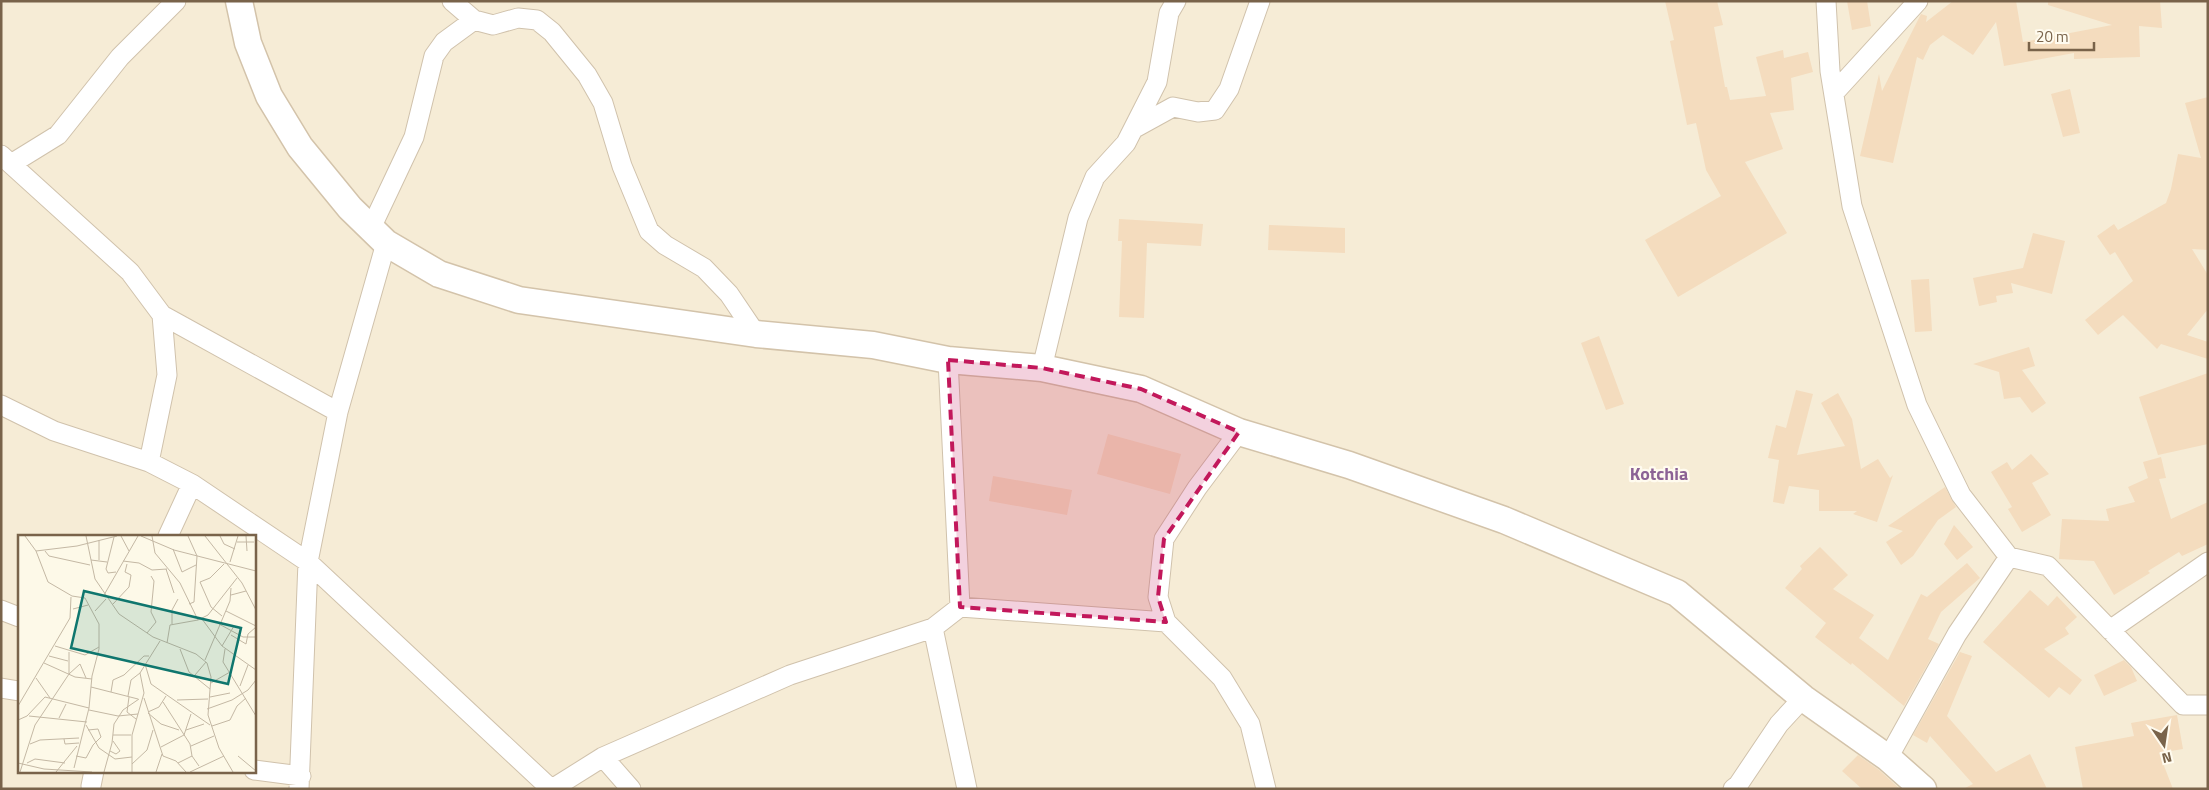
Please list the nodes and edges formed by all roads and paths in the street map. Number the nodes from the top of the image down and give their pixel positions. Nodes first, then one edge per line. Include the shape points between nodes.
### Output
1 (176, 1) edge
2 (240, 1) edge
3 (452, 1) edge
4 (1260, 1) edge
5 (1826, 1) edge
6 (1918, 1) edge
7 (1170, 5) edge
8 (474, 20) junction
9 (1834, 94) junction
10 (1133, 129) junction
11 (6, 160) edge
12 (378, 235) junction
13 (162, 315) junction
14 (756, 334) junction
15 (948, 360) junction
16 (1042, 368) junction
17 (1, 405) edge
18 (338, 412) junction
19 (1239, 432) junction
20 (149, 462) junction
21 (192, 484) junction
22 (168, 535) edge
23 (2009, 557) junction
24 (308, 562) junction
25 (2208, 562) edge
26 (960, 607) junction
27 (1, 610) edge
28 (18, 617) edge
29 (1166, 622) junction
30 (933, 628) junction
31 (2110, 630) junction
32 (1, 688) edge
33 (18, 691) edge
34 (1803, 698) junction
35 (2208, 705) edge
36 (603, 757) junction
37 (1888, 758) junction
38 (255, 770) edge
39 (300, 782) edge
40 (552, 789) edge
41 (631, 789) edge
42 (967, 789) edge
43 (1266, 789) edge
44 (1733, 789) edge
45 (1923, 789) edge

1 - 11 street via 120,57 58,135
2 - 12 main road via 248,43 269,96 300,147 350,208
3 - 8 street
4 - 10 street via 1230,89 1215,110 1198,112 1173,107
5 - 9 street
6 - 9 street
7 - 10 street via 1157,82
8 - 12 street via 444,42 434,56 414,137
8 - 14 street via 493,25 518,18 537,20 552,32 587,75 603,103 622,166 649,231 665,245 704,268 728,294
9 - 23 street via 1852,206 1917,405 1961,495
10 - 16 street via 1126,143 1095,177 1078,218
11 - 13 street via 130,272
12 - 14 main road via 439,274 519,300
12 - 18 street
13 - 18 street
13 - 20 street via 167,375
14 - 15 main road via 873,346
15 - 16 main road
15 - 26 street
16 - 19 main road via 1141,389
17 - 20 street via 54,431
18 - 24 street
19 - 29 street via 1164,539 1158,597
19 - 34 main road via 1349,465 1504,520 1677,593
20 - 21 street
21 - 22 street
21 - 24 street
23 - 31 street via 2048,566
23 - 37 street via 1957,634
24 - 39 street
24 - 40 street
25 - 31 street
26 - 29 street
26 - 30 street
27 - 28 street
29 - 43 street via 1222,678 1250,724
30 - 36 street via 790,675
30 - 42 street
31 - 35 street via 2183,705
32 - 33 street
34 - 37 main road
34 - 44 street via 1779,724
36 - 40 street
36 - 41 street
37 - 45 main road
38 - 39 street

